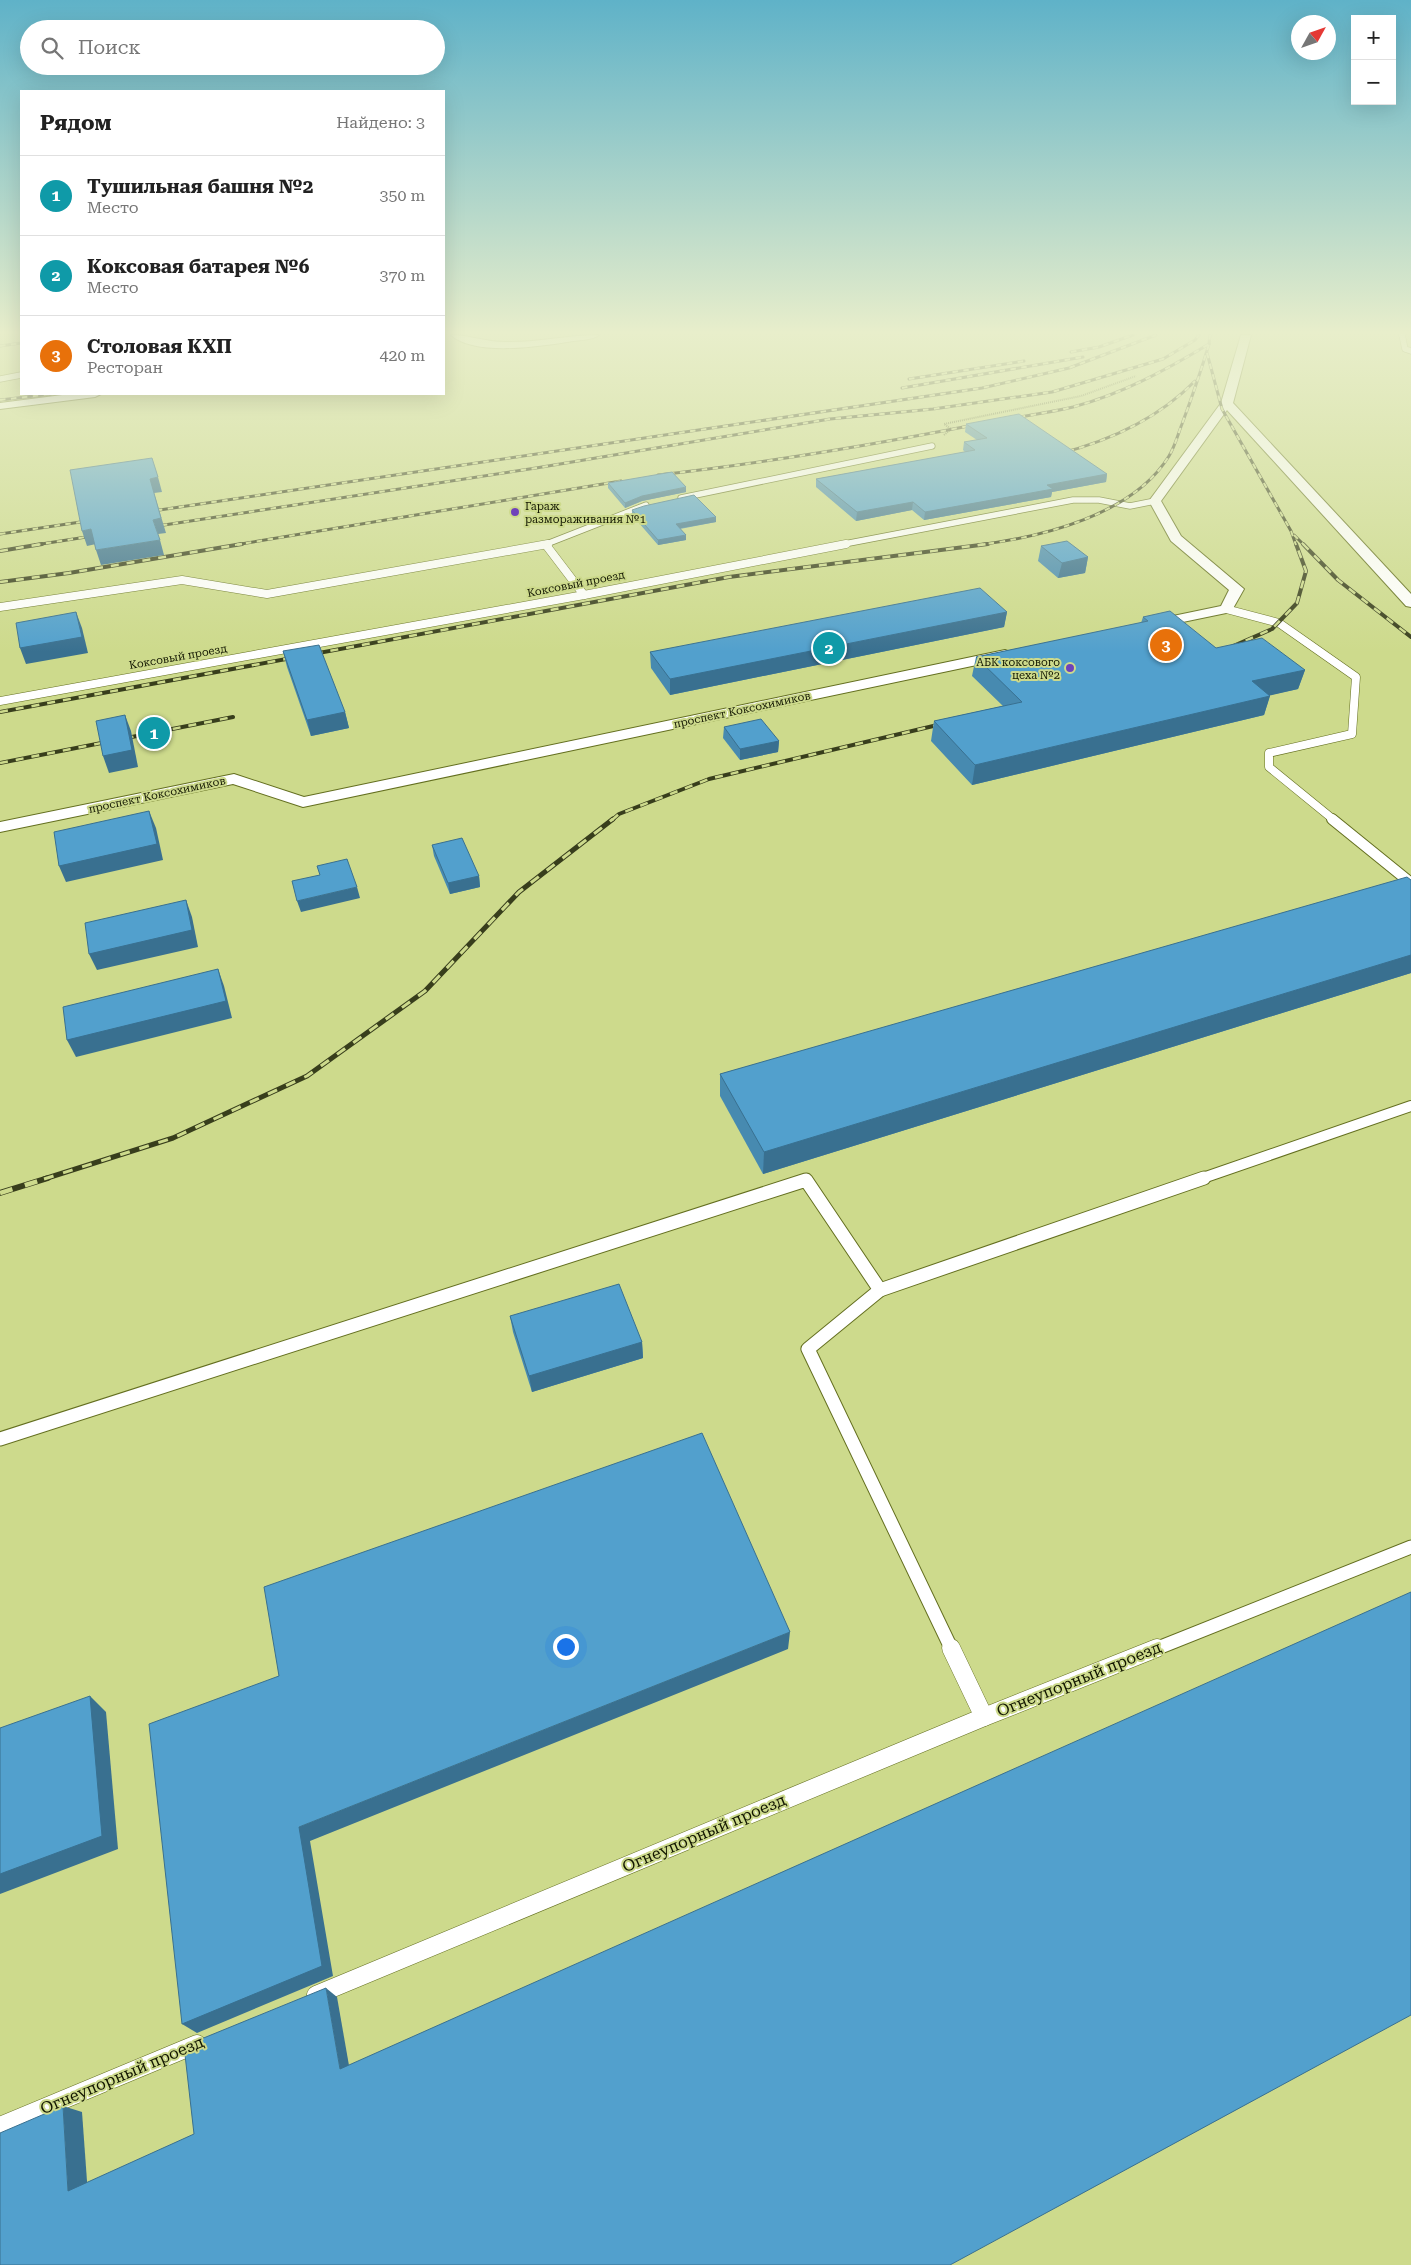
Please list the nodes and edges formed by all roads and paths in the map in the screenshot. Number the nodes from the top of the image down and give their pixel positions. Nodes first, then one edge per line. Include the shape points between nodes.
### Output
1 (1199, 441) edge
2 (1262, 441) edge
3 (932, 446) dead end
4 (672, 500) edge
5 (1155, 501) junction
6 (653, 504) edge
7 (546, 545) junction
8 (584, 594) junction
9 (1411, 603) edge
10 (0, 607) edge
11 (1226, 608) junction
12 (1130, 629) edge
13 (1024, 651) edge
14 (0, 701) edge
15 (0, 827) edge
16 (1411, 883) edge
17 (1411, 1106) edge
18 (880, 1290) junction
19 (0, 1439) edge
20 (1411, 1547) edge
21 (984, 1717) junction
22 (299, 2002) edge
23 (208, 2040) edge
24 (0, 2126) edge

1 - 5 street
2 - 9 street
3 - 4 lane
5 - 8 lane, Коксовый проезд via 1130,506 1099,500 1073,500
5 - 11 street via 1176,538 1237,589
6 - 7 lane
7 - 8 lane
7 - 10 lane via 267,594 182,580
8 - 14 lane, Коксовый проезд
11 - 12 street
11 - 16 lane via 1279,623 1356,677 1352,734 1270,753 1268,767
13 - 15 street, проспект Коксохимиков via 303,802 234,779
17 - 18 lane
18 - 19 lane via 806,1180
18 - 21 lane via 808,1349
20 - 21 lane, Огнеупорный проезд
21 - 22 lane, Огнеупорный проезд
23 - 24 lane, Огнеупорный проезд

